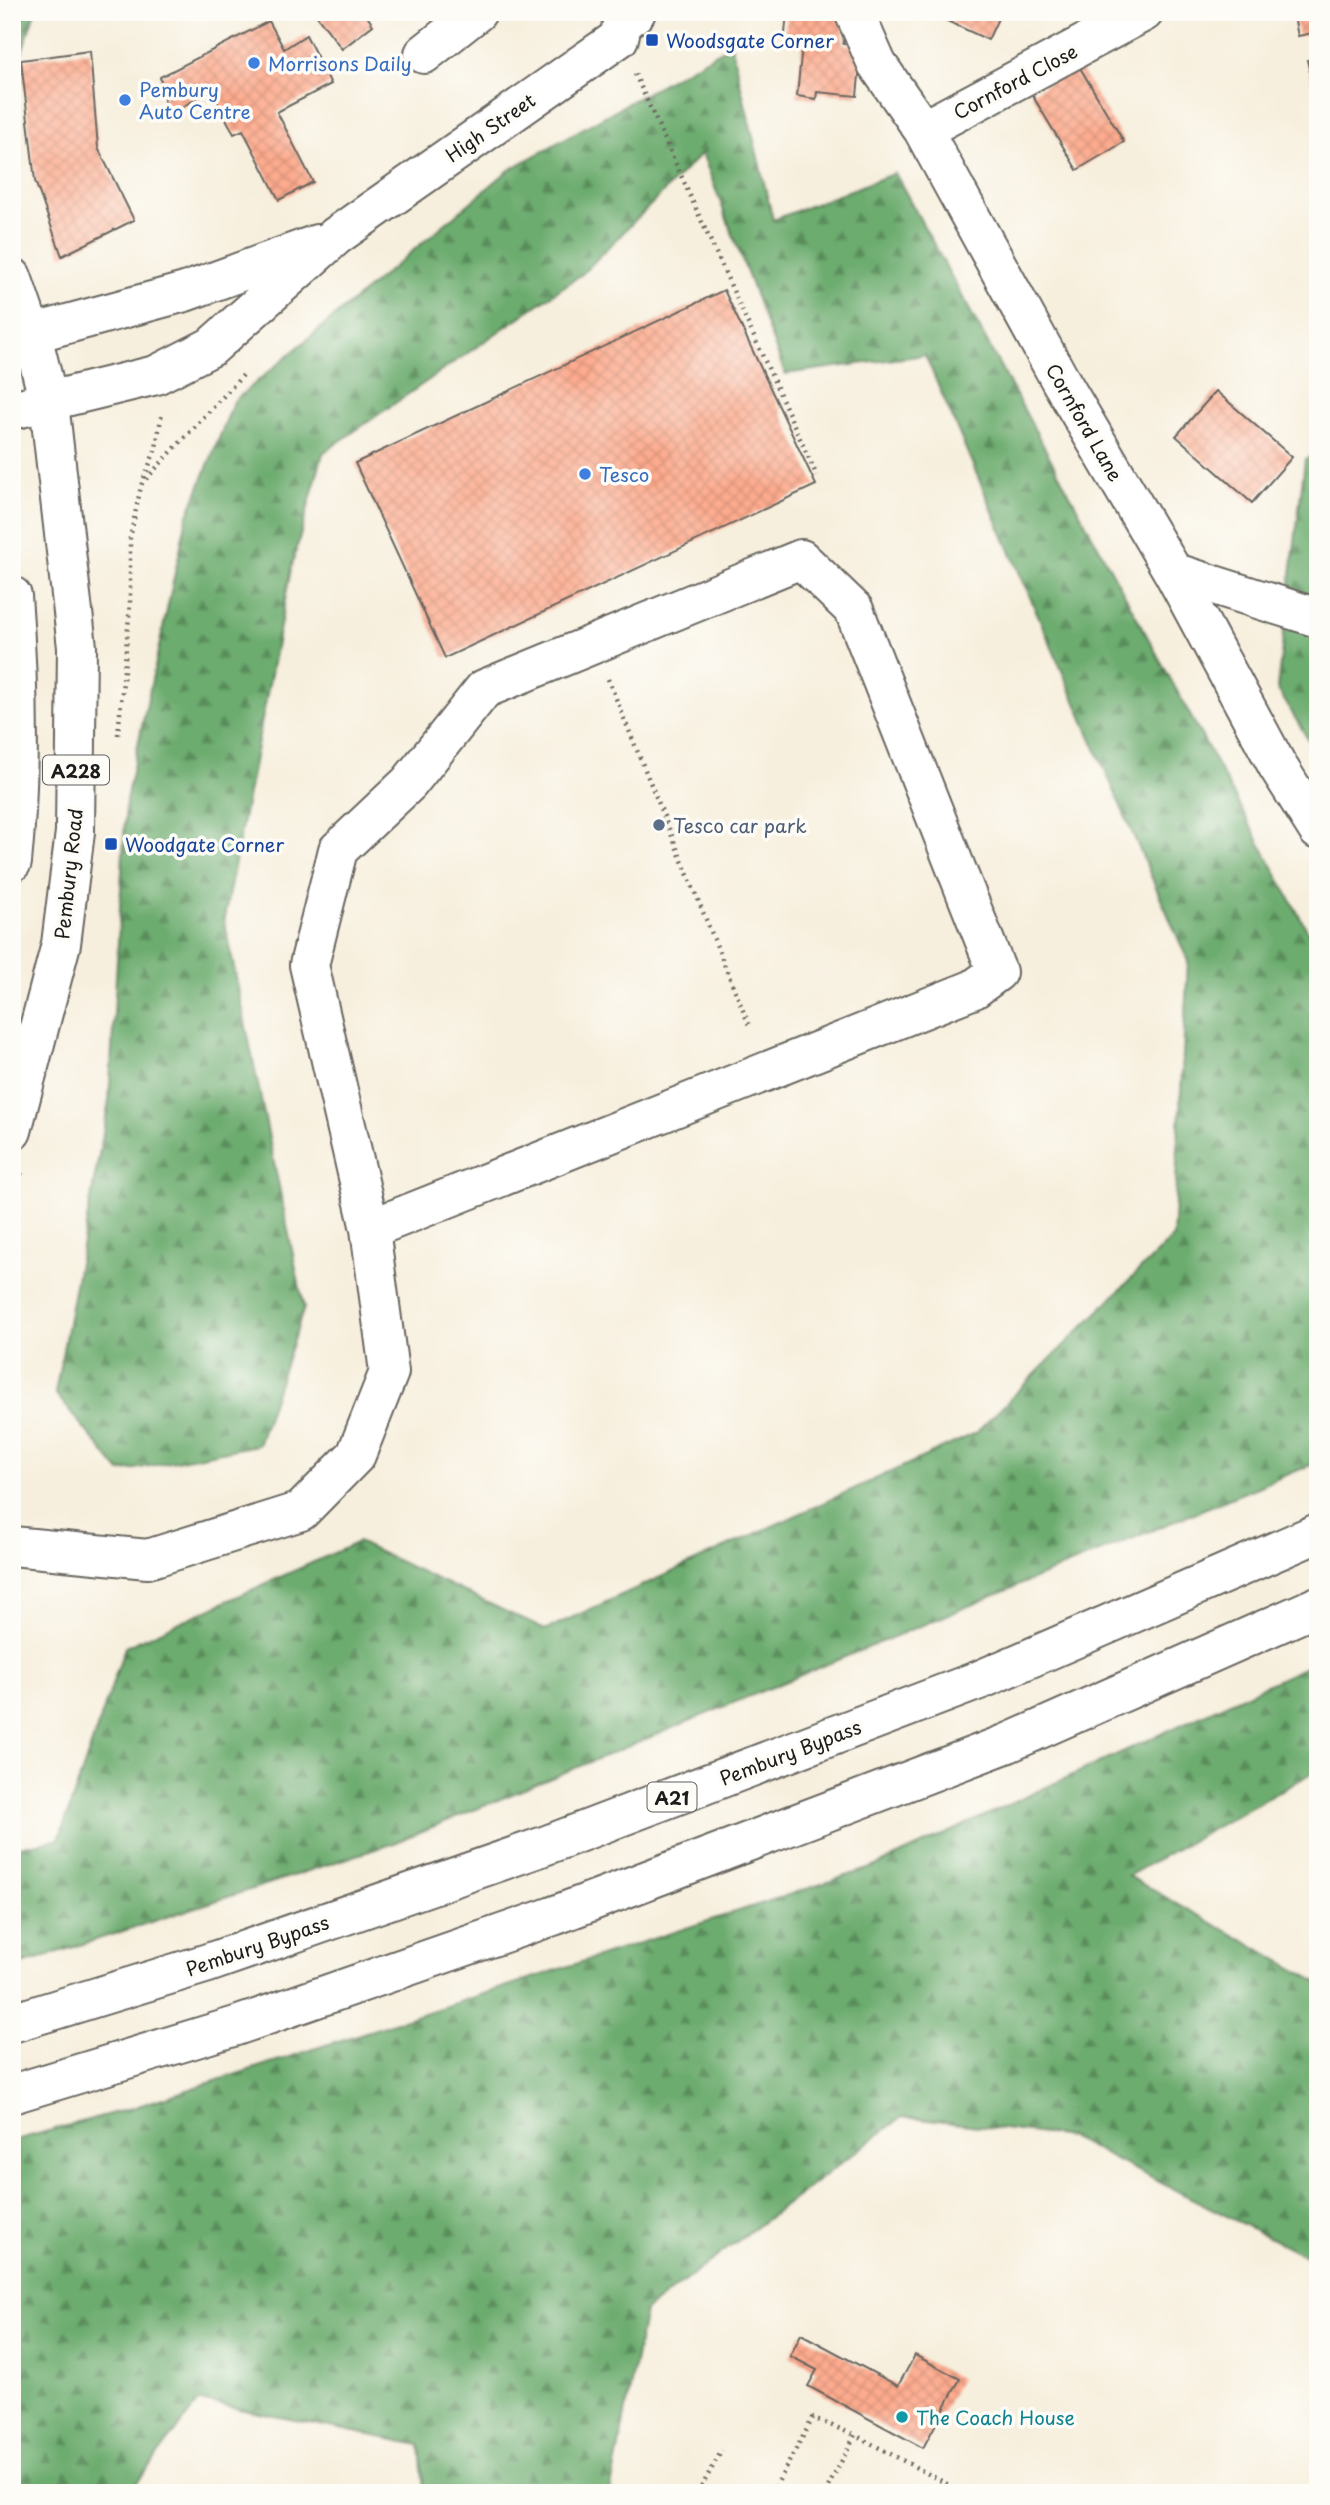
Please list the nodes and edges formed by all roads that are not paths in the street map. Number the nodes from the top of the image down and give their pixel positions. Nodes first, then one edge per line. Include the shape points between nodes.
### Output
1 (477, 12) edge
2 (854, 12) edge
3 (1144, 12) edge
4 (623, 22) edge
5 (424, 54) dead end
6 (923, 130) junction
7 (337, 236) junction
8 (12, 277) edge
9 (22, 337) edge
10 (31, 407) edge
11 (1173, 572) junction
12 (12, 596) edge
13 (1318, 618) edge
14 (1318, 830) edge
15 (12, 862) edge
16 (12, 1131) edge
17 (370, 1228) junction
18 (1318, 1533) edge
19 (12, 1546) edge
20 (1318, 1606) edge
21 (12, 2023) edge
22 (12, 2094) edge

1 - 5 main road
2 - 6 main road, Cornford Lane via 877,64
3 - 6 main road, Cornford Close
4 - 7 main road, High Street
6 - 11 main road, Cornford Lane via 1059,378
7 - 9 main road, High Street via 185,292
7 - 10 main road, High Street via 211,347 156,375
8 - 9 main road, A228
9 - 10 main road, A228
10 - 16 main road, Pembury Road / A228 via 77,647 75,832 61,944
11 - 13 main road
11 - 14 main road, Cornford Lane via 1277,765
12 - 15 main road, A228 via 19,795
17 - 17 main road via 309,965 338,850 409,783 484,689 801,559 854,611 997,972 974,989
17 - 19 main road via 389,1372 356,1455 300,1511 148,1559
18 - 21 main road, Pembury Bypass / A21 via 982,1679 544,1846 208,1963
20 - 22 main road via 1008,1743 552,1916 236,2026

